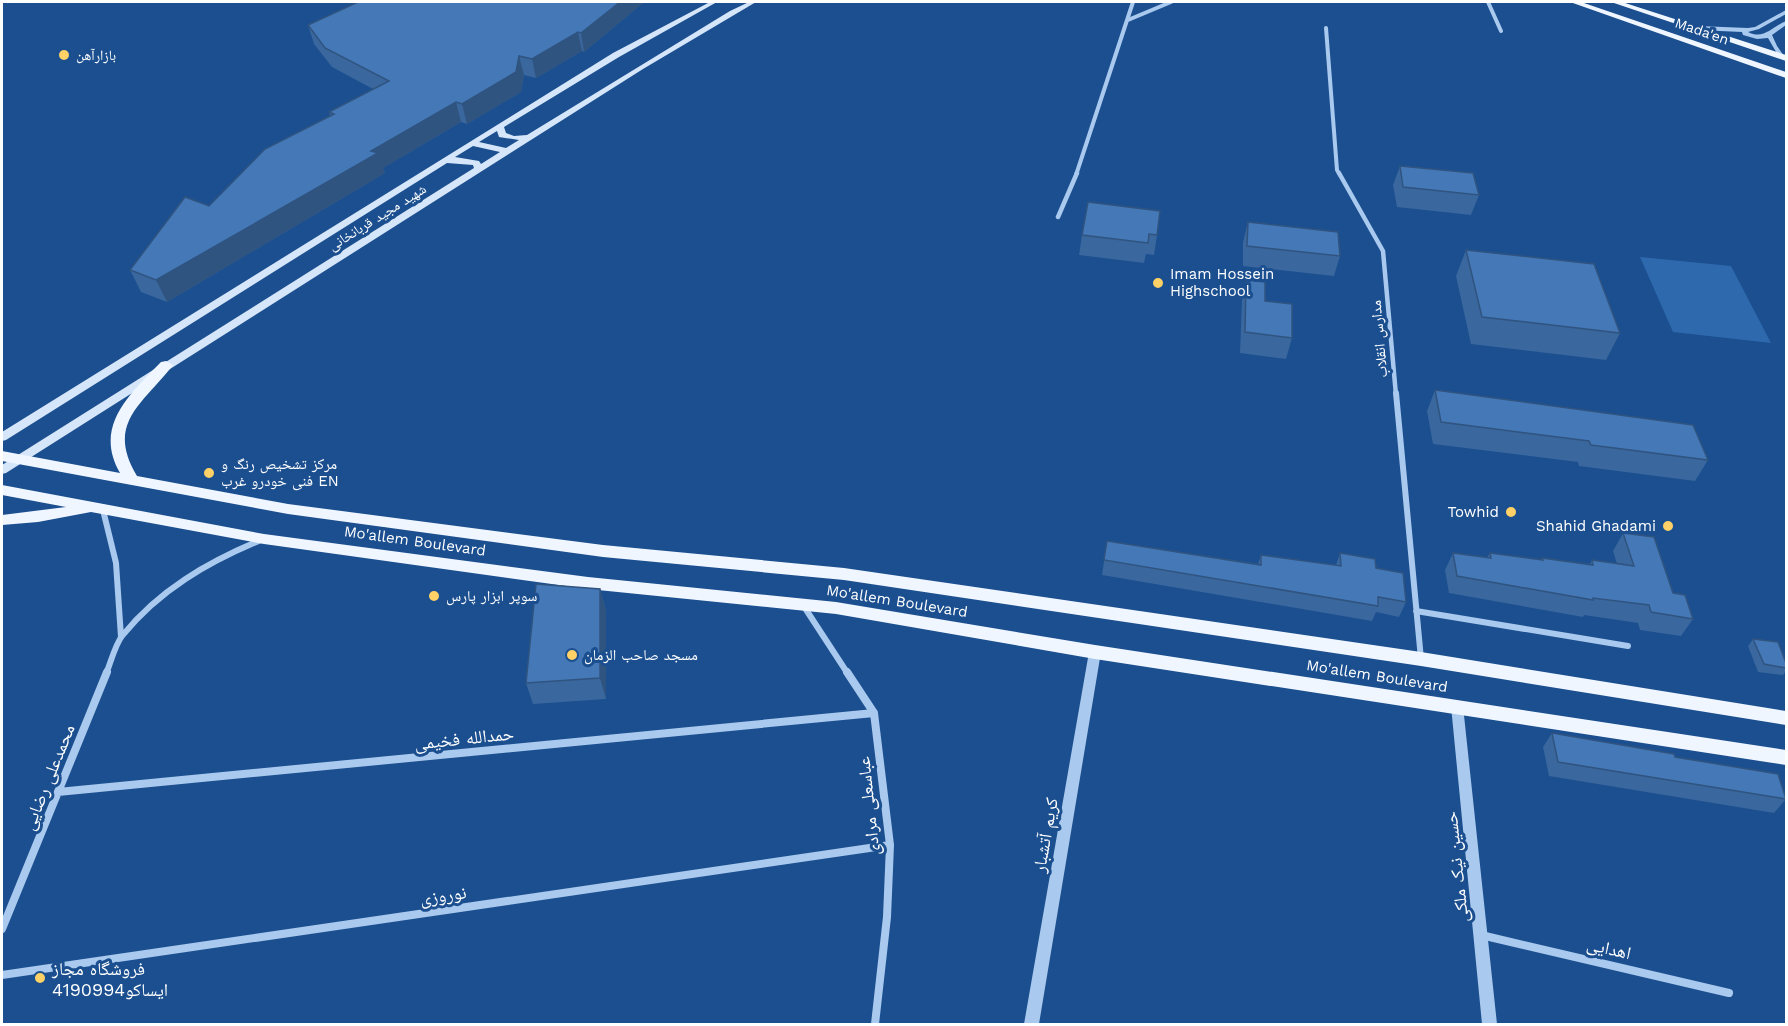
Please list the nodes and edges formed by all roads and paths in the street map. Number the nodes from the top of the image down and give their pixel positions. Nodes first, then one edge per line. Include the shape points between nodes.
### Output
1 (714, 2) edge
2 (753, 2) edge
3 (1133, 2) edge
4 (1171, 2) edge
5 (1488, 2) edge
6 (1574, 2) edge
7 (1615, 2) edge
8 (1786, 12) edge
9 (1128, 20) junction
10 (1786, 23) edge
11 (1326, 28) dead end
12 (1698, 28) junction
13 (1745, 30) junction
14 (1501, 31) dead end
15 (1769, 36) junction
16 (1784, 57) edge
17 (1786, 75) edge
18 (500, 127) junction
19 (531, 136) junction
20 (472, 143) junction
21 (507, 152) junction
22 (446, 160) junction
23 (479, 169) junction
24 (1058, 217) dead end
25 (166, 365) junction
26 (2, 437) edge
27 (10, 458) edge
28 (2, 470) edge
29 (132, 481) junction
30 (2, 490) edge
31 (98, 509) junction
32 (2, 520) edge
33 (264, 539) junction
34 (802, 605) junction
35 (1416, 611) junction
36 (121, 637) junction
37 (1628, 646) dead end
38 (1095, 652) junction
39 (1421, 659) junction
40 (1457, 706) junction
41 (874, 713) junction
42 (1786, 718) edge
43 (1786, 759) edge
44 (58, 792) junction
45 (890, 845) junction
46 (2, 929) edge
47 (1481, 935) junction
48 (2, 975) edge
49 (1729, 993) dead end
50 (875, 1024) edge
51 (1030, 1024) edge
52 (1490, 1024) edge

1 - 18 main road, شهید مجید قربانخانی via 616,55
2 - 19 main road, شهید مجید قربانخانی
3 - 9 street
4 - 9 street
5 - 14 street
6 - 17 main road, Mada'en
7 - 12 main road, Mada'en
8 - 13 street
9 - 24 street via 1073,184
10 - 15 street
11 - 35 street, مدارس انقلاب via 1337,170 1383,251
12 - 13 street
12 - 16 main road, Mada'en
13 - 15 street via 1749,36
15 - 16 street
18 - 19 main road via 502,135
18 - 20 main road, شهید مجید قربانخانی
19 - 21 main road, شهید مجید قربانخانی
20 - 21 main road
20 - 22 main road, شهید مجید قربانخانی
21 - 23 main road, شهید مجید قربانخانی
22 - 23 main road via 470,162
22 - 26 main road, شهید مجید قربانخانی
23 - 25 main road, شهید مجید قربانخانی
25 - 27 main road, شهید مجید قربانخانی
25 - 29 main road via 132,402 116,437 119,456
27 - 28 main road, شهید مجید قربانخانی
27 - 29 main road, Mo'allem Boulevard
29 - 39 main road, Mo'allem Boulevard via 288,509 603,551 844,574
30 - 31 main road, Mo'allem Boulevard
31 - 32 main road
31 - 33 main road, Mo'allem Boulevard
31 - 36 street via 116,563
33 - 34 main road, Mo'allem Boulevard via 588,583
33 - 36 street via 218,558 172,587
34 - 38 main road, Mo'allem Boulevard
34 - 41 street, عباسعلی مرادی
35 - 37 street
35 - 39 street, مدارس انقلاب
36 - 44 street, محمدعلی رضایی
38 - 40 main road, Mo'allem Boulevard
38 - 51 street, کریم آتشبار
39 - 42 main road, Mo'allem Boulevard
40 - 43 main road, Mo'allem Boulevard
40 - 47 street, حسین نیک ملکی
41 - 44 street, حمدالله فخیمی
41 - 45 street, عباسعلی مرادی
44 - 46 street, محمدعلی رضایی
45 - 48 street, نوروزی
45 - 50 street, عباسعلی مرادی via 887,917
47 - 49 street, اهدایی
47 - 52 street, حسین نیک ملکی

